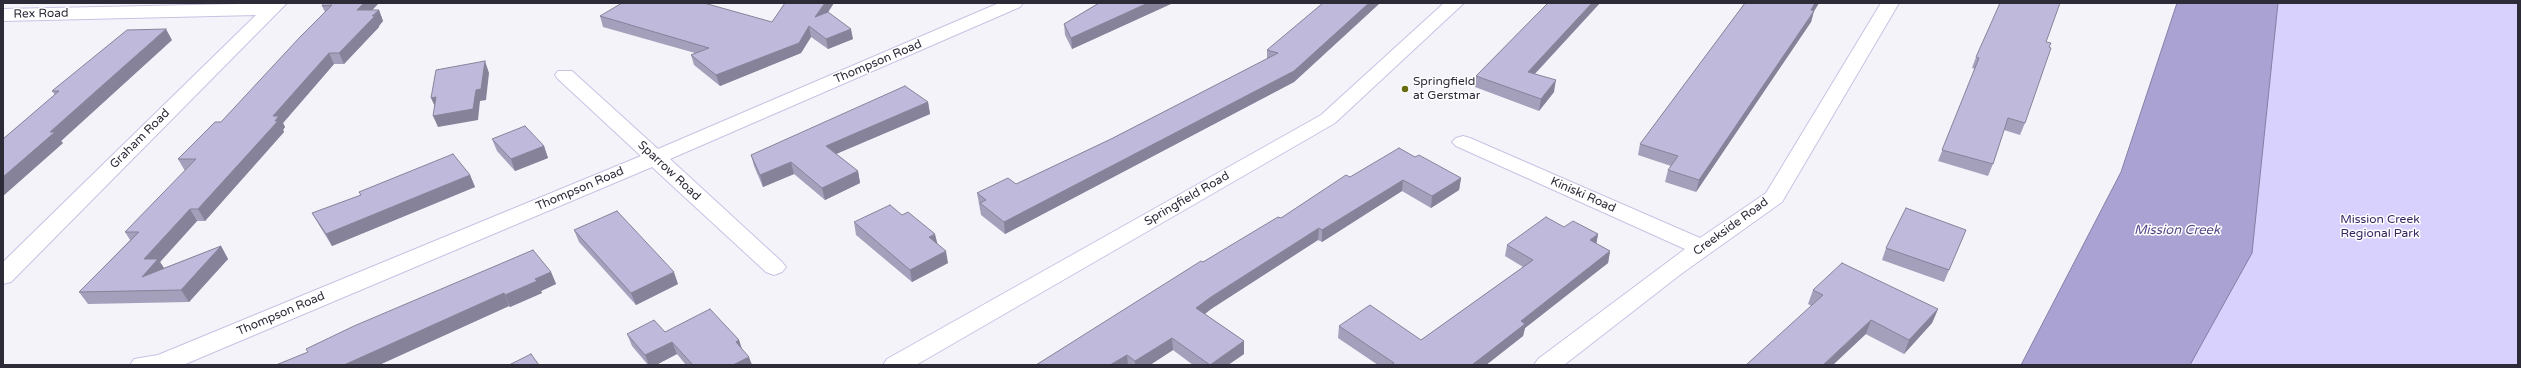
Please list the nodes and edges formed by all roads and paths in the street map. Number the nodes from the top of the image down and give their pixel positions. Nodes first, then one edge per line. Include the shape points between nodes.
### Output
1 (1014, 3) edge
2 (1455, 3) edge
3 (1890, 3) edge
4 (274, 6) edge
5 (3, 15) edge
6 (565, 75) dead end
7 (1463, 142) dead end
8 (655, 158) junction
9 (1702, 248) junction
10 (774, 267) dead end
11 (3, 276) edge
12 (143, 365) edge
13 (896, 365) edge
14 (1547, 365) edge

1 - 8 street, Thompson Road
2 - 13 street, Springfield Road via 1328,119
3 - 9 street, Creekside Road via 1774,197
4 - 5 street, Rex Road
4 - 11 street, Graham Road
6 - 8 street, Sparrow Road
7 - 9 street, Kiniski Road
8 - 10 street, Sparrow Road
8 - 12 street, Thompson Road via 161,364
9 - 14 street, Creekside Road

